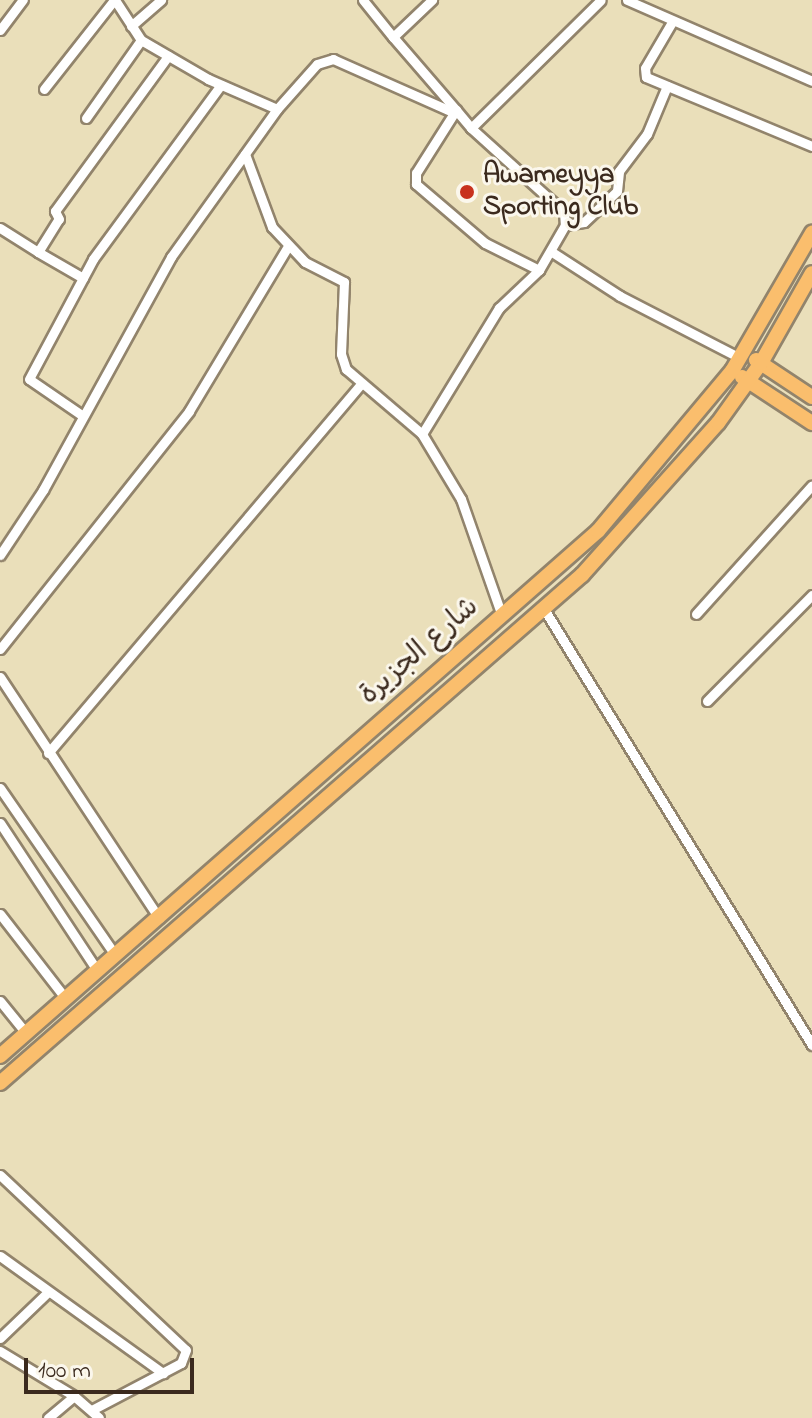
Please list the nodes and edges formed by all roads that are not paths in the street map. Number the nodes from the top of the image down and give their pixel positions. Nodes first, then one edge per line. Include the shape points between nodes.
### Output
1 (23, 0) edge
2 (115, 0) edge
3 (161, 0) edge
4 (363, 0) edge
5 (432, 0) edge
6 (601, 0) edge
7 (627, 0) edge
8 (672, 22) junction
9 (131, 26) junction
10 (0, 30) edge
11 (393, 37) junction
12 (141, 40) junction
13 (168, 56) junction
14 (812, 81) edge
15 (221, 85) junction
16 (667, 86) junction
17 (44, 89) dead end
18 (277, 109) junction
19 (456, 111) junction
20 (86, 118) dead end
21 (471, 128) junction
22 (812, 146) edge
23 (245, 154) junction
24 (565, 225) junction
25 (0, 228) edge
26 (812, 233) edge
27 (288, 246) junction
28 (38, 252) junction
29 (552, 252) junction
30 (539, 270) junction
31 (812, 273) edge
32 (83, 278) junction
33 (739, 360) junction
34 (761, 363) junction
35 (749, 382) junction
36 (361, 384) junction
37 (812, 397) edge
38 (83, 416) junction
39 (812, 423) edge
40 (422, 434) junction
41 (812, 485) edge
42 (0, 555) edge
43 (812, 595) edge
44 (544, 609) junction
45 (696, 614) dead end
46 (502, 616) junction
47 (0, 649) edge
48 (441, 666) junction
49 (0, 677) edge
50 (459, 685) junction
51 (707, 701) dead end
52 (48, 753) junction
53 (0, 788) edge
54 (0, 823) edge
55 (0, 914) edge
56 (160, 917) junction
57 (179, 924) junction
58 (164, 937) junction
59 (115, 955) junction
60 (97, 970) junction
61 (66, 999) junction
62 (0, 1001) edge
63 (26, 1033) junction
64 (812, 1045) edge
65 (0, 1056) edge
66 (0, 1083) edge
67 (0, 1175) edge
68 (0, 1256) edge
69 (47, 1293) junction
70 (0, 1338) edge
71 (0, 1351) edge
72 (163, 1373) junction
73 (74, 1396) junction
74 (96, 1414) edge
75 (48, 1418) edge

1 - 10 street
2 - 9 street
2 - 17 street
3 - 9 street
4 - 11 street
5 - 11 street
6 - 21 street
7 - 8 street
8 - 14 street
8 - 16 street via 644,72
9 - 12 street
11 - 19 street
12 - 13 street
12 - 20 street
13 - 15 street
13 - 28 street via 55,211 59,219
15 - 18 street
15 - 32 street
16 - 22 street
16 - 24 street via 647,134 619,171 617,191 584,222
18 - 19 street via 317,64 333,59
18 - 23 street
19 - 21 street
19 - 30 street via 416,173 416,184 485,243
21 - 24 street via 564,212
23 - 27 street via 266,215
23 - 38 street via 153,286
24 - 29 street
25 - 28 street
26 - 33 main road, شارع الجزيرة
27 - 36 street via 305,262 344,282 341,354
27 - 47 street via 189,411
28 - 32 street
29 - 30 street
29 - 33 street via 620,296
30 - 40 street via 499,308
31 - 34 main road, شارع الجزيرة
32 - 38 street via 29,381
33 - 34 main road
33 - 35 main road
33 - 46 main road, شارع الجزيرة via 627,500
34 - 35 main road, شارع الجزيرة
34 - 37 main road
35 - 39 main road
35 - 44 main road, شارع الجزيرة via 653,501
36 - 40 street
36 - 52 street
38 - 42 street
40 - 46 street via 461,499
41 - 45 street
43 - 51 street
44 - 50 main road, شارع الجزيرة
44 - 64 street
46 - 48 main road, شارع الجزيرة
48 - 50 main road
48 - 56 main road, شارع الجزيرة
49 - 52 street
50 - 57 main road, شارع الجزيرة
52 - 56 street
53 - 59 street
54 - 60 street
55 - 61 street
56 - 57 main road
56 - 58 main road
56 - 59 main road, شارع الجزيرة
57 - 58 main road, شارع الجزيرة
58 - 66 main road, شارع الجزيرة
59 - 60 main road, شارع الجزيرة
60 - 61 main road, شارع الجزيرة
61 - 63 main road, شارع الجزيرة
62 - 63 street
63 - 65 main road, شارع الجزيرة
67 - 72 street via 186,1350 186,1358
68 - 69 street
69 - 70 street
69 - 72 street
71 - 73 street
72 - 74 street
73 - 74 street
73 - 75 street

